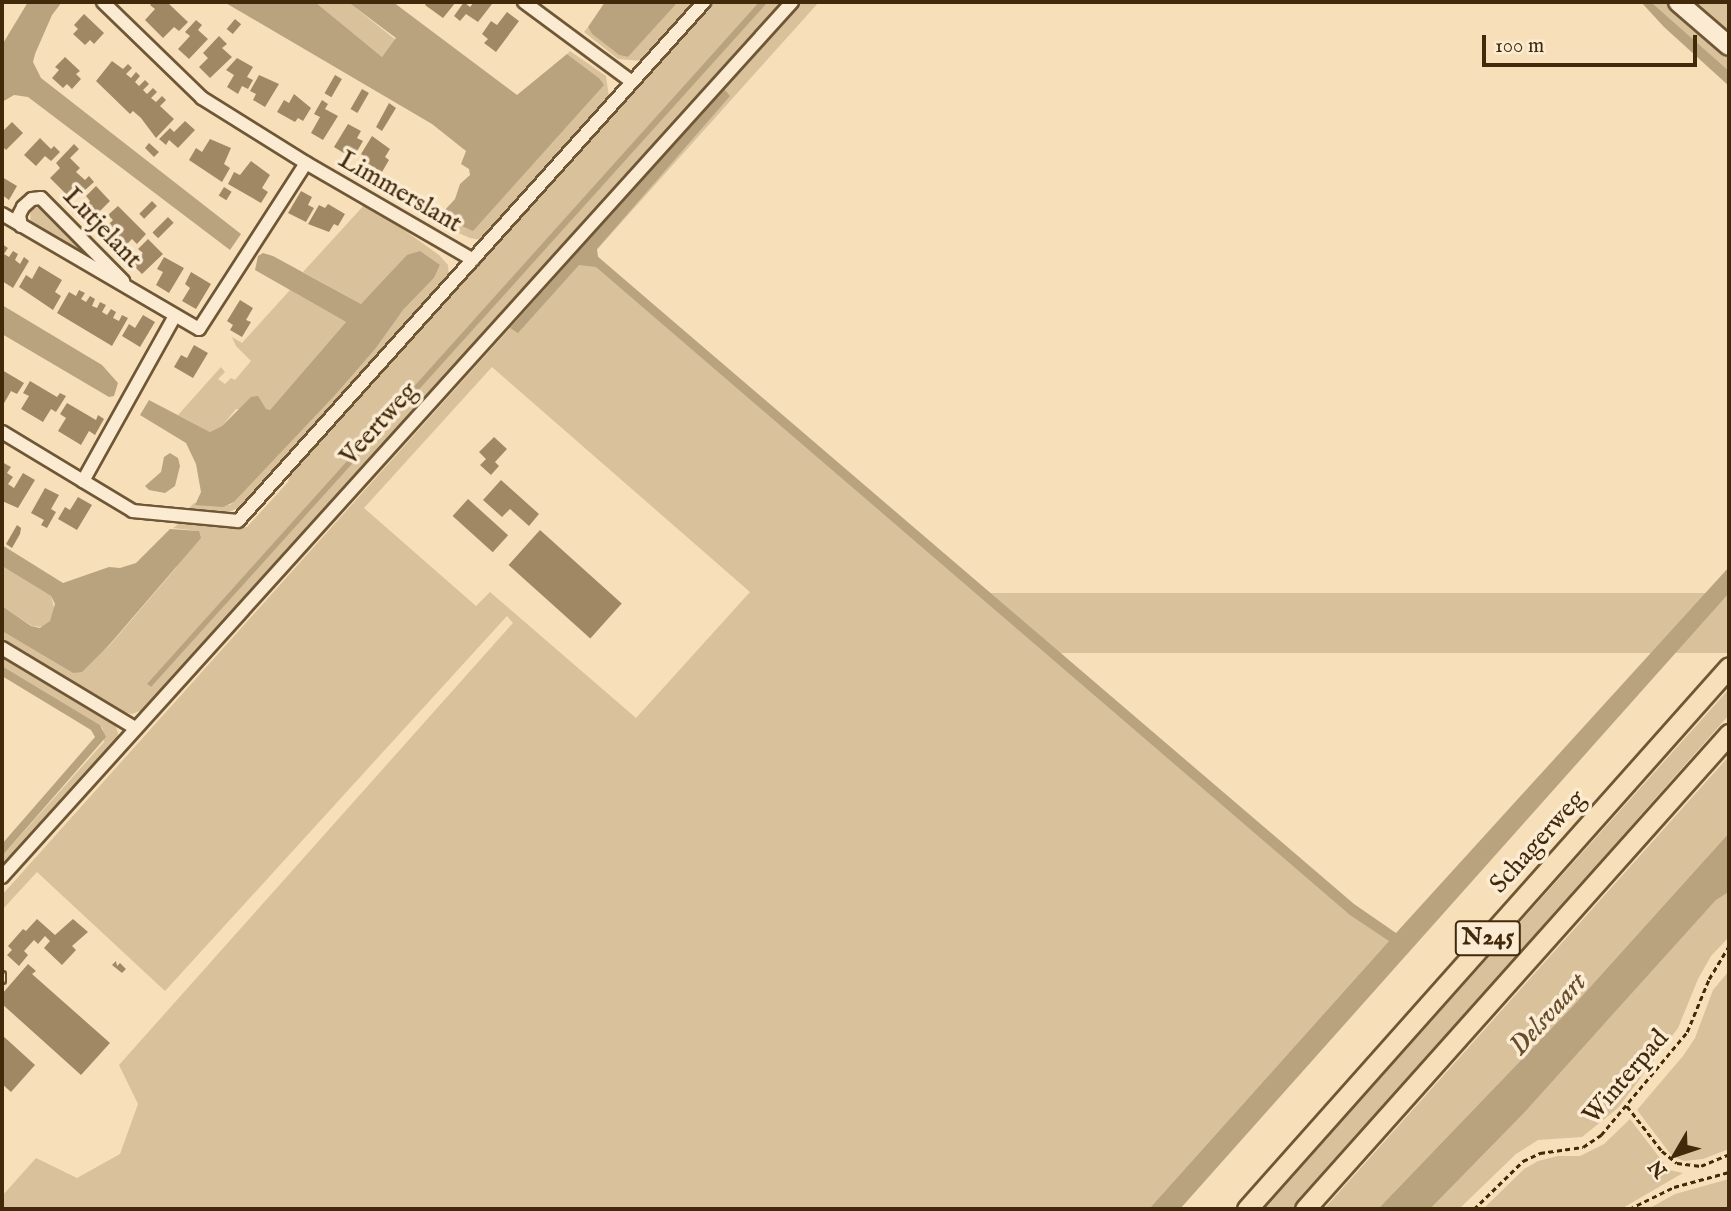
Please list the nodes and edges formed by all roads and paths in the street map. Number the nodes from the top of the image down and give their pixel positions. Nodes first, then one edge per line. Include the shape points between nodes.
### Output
1 (103, 2) edge
2 (524, 2) edge
3 (704, 2) edge
4 (792, 2) edge
5 (1678, 2) edge
6 (1729, 46) edge
7 (632, 82) junction
8 (306, 163) junction
9 (2, 214) edge
10 (21, 226) junction
11 (247, 252) joint
12 (473, 260) junction
13 (130, 289) junction
14 (175, 316) junction
15 (2, 432) edge
16 (83, 481) junction
17 (2, 648) edge
18 (1729, 667) edge
19 (135, 728) junction
20 (1729, 734) edge
21 (2, 877) edge
22 (1729, 946) edge
23 (1627, 1107) junction
24 (1729, 1154) edge
25 (1729, 1172) edge
26 (1247, 1209) edge
27 (1305, 1209) edge
28 (1474, 1209) edge
29 (1629, 1209) edge

1 - 8 street, Limmerslant via 202,98
2 - 7 street
3 - 7 street
4 - 19 street, Veertweg
5 - 6 street
7 - 12 street
8 - 11 street, Limmerslant
8 - 12 street, Limmerslant
9 - 10 street, Lutjelant
10 - 13 street, Lutjelant
10 - 13 street, Lutjelant via 23,206 41,198
11 - 14 street, Lutjelant via 199,329
12 - 16 street via 238,522 133,510
13 - 14 street, Lutjelant
14 - 16 street
15 - 16 street
17 - 19 street
18 - 26 main road, Schagerweg / N245
19 - 21 street, Veertweg
20 - 27 main road, N245
22 - 23 path, Winterpad via 1687,1032
23 - 24 path via 1677,1163 1701,1166
23 - 28 path, Winterpad via 1583,1147 1540,1153 1523,1161
25 - 29 path via 1674,1187

